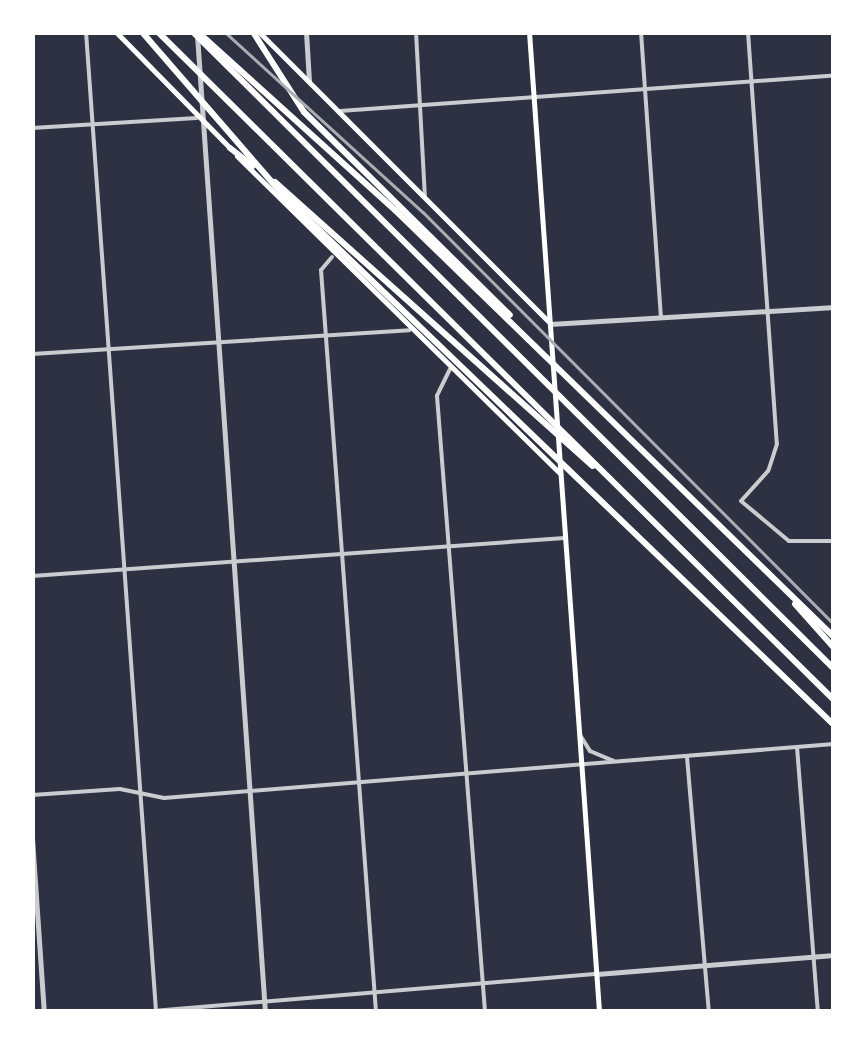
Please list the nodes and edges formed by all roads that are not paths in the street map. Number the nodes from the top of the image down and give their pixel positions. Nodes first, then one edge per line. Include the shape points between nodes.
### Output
1 (86, 32) edge
2 (116, 32) edge
3 (142, 32) edge
4 (158, 32) edge
5 (196, 32) edge
6 (256, 32) edge
7 (306, 32) edge
8 (416, 32) edge
9 (530, 32) edge
10 (641, 32) edge
11 (748, 32) edge
12 (834, 76) edge
13 (309, 81) junction
14 (751, 82) junction
15 (645, 89) junction
16 (534, 97) junction
17 (420, 105) junction
18 (340, 111) junction
19 (202, 118) junction
20 (93, 124) junction
21 (32, 128) edge
22 (230, 148) junction
23 (425, 196) junction
24 (332, 258) junction
25 (834, 305) edge
26 (766, 309) junction
27 (661, 316) junction
28 (550, 326) junction
29 (409, 330) junction
30 (325, 337) junction
31 (216, 343) junction
32 (108, 350) junction
33 (32, 354) edge
34 (450, 369) junction
35 (573, 381) junction
36 (599, 468) junction
37 (560, 470) junction
38 (565, 538) junction
39 (834, 541) edge
40 (450, 546) junction
41 (341, 554) junction
42 (751, 555) junction
43 (231, 562) junction
44 (124, 571) junction
45 (32, 576) edge
46 (834, 637) edge
47 (834, 648) edge
48 (834, 668) edge
49 (834, 700) edge
50 (834, 724) edge
51 (580, 732) junction
52 (834, 744) edge
53 (797, 747) junction
54 (686, 756) junction
55 (619, 762) junction
56 (582, 764) junction
57 (467, 774) junction
58 (358, 782) junction
59 (249, 790) junction
60 (32, 795) edge
61 (140, 795) junction
62 (32, 838) edge
63 (834, 955) edge
64 (814, 957) junction
65 (706, 966) junction
66 (597, 974) junction
67 (482, 984) junction
68 (374, 992) junction
69 (264, 1001) junction
70 (155, 1011) edge
71 (44, 1012) edge
72 (265, 1012) edge
73 (376, 1012) edge
74 (484, 1012) edge
75 (599, 1012) edge
76 (709, 1012) edge
77 (818, 1012) edge

1 - 20 street
2 - 19 main road
3 - 50 highway via 297,209
4 - 36 highway
5 - 19 street
5 - 35 highway
5 - 48 highway
6 - 13 main road
6 - 35 highway via 304,112
7 - 13 street
8 - 17 street
9 - 16 main road
10 - 15 street
11 - 14 street
12 - 14 street
13 - 18 main road
14 - 15 street
14 - 26 street
15 - 16 street
15 - 27 street
16 - 17 street
16 - 28 main road
17 - 18 street
17 - 23 street
18 - 23 main road
19 - 20 street
19 - 22 main road
19 - 31 street
20 - 21 street
20 - 32 street
22 - 24 main road
22 - 36 highway via 302,203 576,460
23 - 28 main road
24 - 29 main road
24 - 30 street via 321,270
25 - 26 street
26 - 27 street
26 - 39 street via 776,451 741,501 788,541
27 - 28 street
28 - 37 main road
29 - 30 street
29 - 34 main road
30 - 31 street
30 - 41 street
31 - 32 street
31 - 43 street
32 - 33 street
32 - 44 street
34 - 37 main road
34 - 40 street via 436,390
35 - 42 highway
36 - 49 highway
37 - 38 main road
38 - 40 street
38 - 51 main road
40 - 41 street
40 - 57 street
41 - 43 street
41 - 58 street
42 - 46 highway
42 - 47 highway
43 - 44 street
43 - 59 street
44 - 45 street
44 - 61 street
51 - 55 street via 590,751
51 - 56 main road
52 - 53 street
53 - 54 street
53 - 64 street
54 - 55 street
54 - 65 street
55 - 56 street
56 - 57 street
56 - 66 main road
57 - 58 street
57 - 67 street
58 - 59 street
58 - 68 street
59 - 61 street
59 - 69 street
60 - 61 street
61 - 70 street
62 - 71 street
63 - 64 street
64 - 65 street
64 - 77 street
65 - 66 street
65 - 76 street
66 - 67 street
66 - 75 main road
67 - 68 street
67 - 74 street
68 - 69 street
68 - 73 street
69 - 70 street
69 - 72 street

